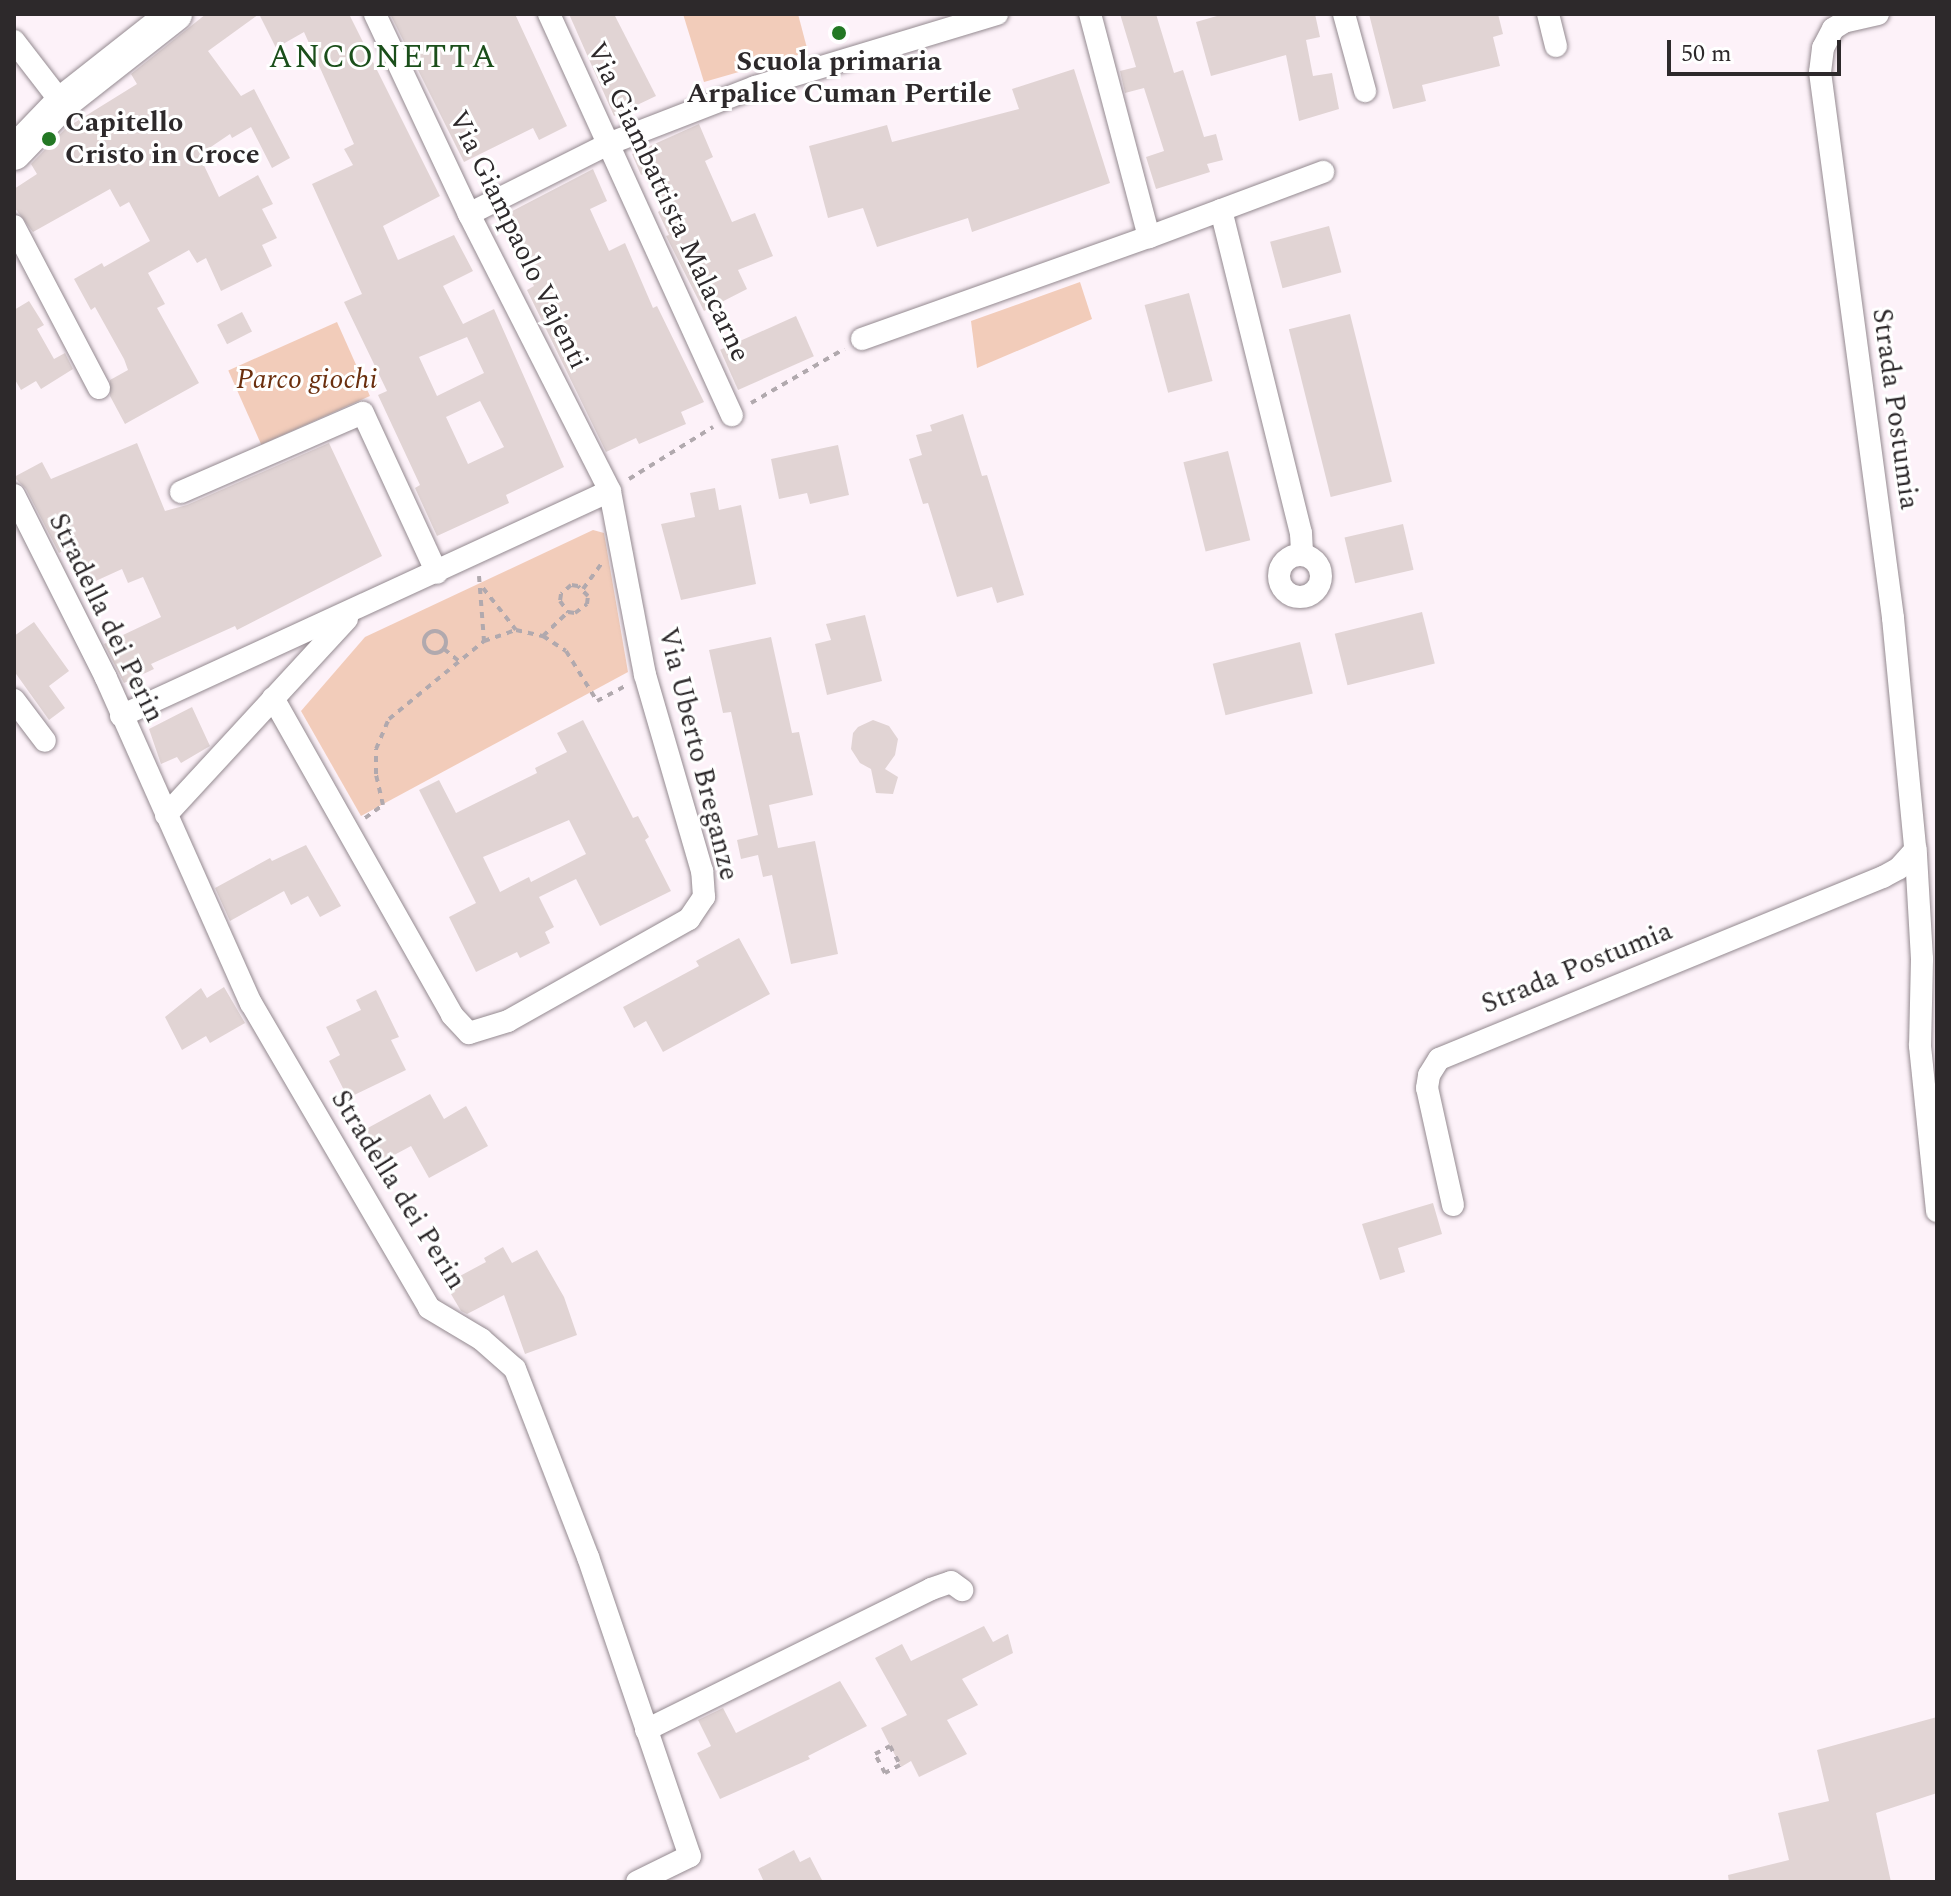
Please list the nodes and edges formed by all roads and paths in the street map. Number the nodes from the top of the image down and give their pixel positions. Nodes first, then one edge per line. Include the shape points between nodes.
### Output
1 (175, 14) edge
2 (375, 14) edge
3 (549, 14) edge
4 (997, 14) edge
5 (1090, 14) edge
6 (1344, 14) edge
7 (1548, 14) edge
8 (1878, 14) edge
9 (14, 41) edge
10 (1556, 46) dead end
11 (1365, 91) dead end
12 (62, 103) junction
13 (608, 144) junction
14 (14, 153) edge
15 (1323, 172) dead end
16 (1221, 210) junction
17 (469, 214) junction
18 (14, 226) edge
19 (1149, 237) junction
20 (862, 339) dead end
21 (99, 388) dead end
22 (732, 415) dead end
23 (610, 491) junction
24 (181, 492) dead end
25 (14, 495) edge
26 (486, 551) junction
27 (1302, 555) dead end
28 (437, 573) junction
29 (481, 586) junction
30 (353, 612) junction
31 (568, 612) junction
32 (516, 630) junction
33 (543, 636) junction
34 (484, 641) junction
35 (444, 649) junction
36 (460, 662) junction
37 (645, 675) junction
38 (273, 698) junction
39 (14, 700) edge
40 (121, 716) junction
41 (45, 741) dead end
42 (166, 815) junction
43 (347, 832) junction
44 (1916, 849) junction
45 (1453, 1205) dead end
46 (1937, 1211) edge
47 (962, 1590) dead end
48 (646, 1730) junction
49 (875, 1754) joint
50 (637, 1882) edge

1 - 12 main road
2 - 17 street, Via Giampaolo Vajenti
3 - 13 street, Via Giambattista Malacarne
4 - 13 street via 755,87
5 - 19 street
6 - 11 street
7 - 10 street
8 - 44 street, Strada Postumia via 1833,29 1823,48 1820,72 1893,618
9 - 12 street
12 - 14 main road
13 - 17 street
13 - 22 street, Via Giambattista Malacarne
15 - 16 street
16 - 19 street
16 - 27 street via 1301,533
17 - 23 street, Via Giampaolo Vajenti
18 - 21 street
19 - 20 street
23 - 26 street
23 - 37 street, Via Uberto Breganze
24 - 28 street via 363,413
25 - 40 street, Stradella dei Perin
26 - 28 street
26 - 29 path via 493,566 478,574
28 - 30 street
29 - 32 path
29 - 34 path
30 - 38 street
30 - 40 street
31 - 31 path via 561,594 578,586 588,596 587,604
31 - 33 path
32 - 33 path
32 - 34 path
33 - 37 path via 566,651 597,701
34 - 36 path
35 - 35 path via 434,653 425,647 428,632 443,634
35 - 36 path
36 - 43 path via 389,719 376,749 383,805
37 - 43 street, Via Uberto Breganze via 702,871 704,897 689,919 508,1021 469,1033 452,1015
38 - 42 street
38 - 43 street, Via Uberto Breganze
39 - 41 street
40 - 42 street, Stradella dei Perin
42 - 48 street, Stradella dei Perin via 251,1003 429,1308 481,1339 515,1369 588,1557
44 - 45 street, Strada Postumia via 1883,877 1439,1059 1427,1088
44 - 46 street, Strada Postumia via 1920,1046
47 - 48 street via 951,1582 931,1589
48 - 50 street, Stradella dei Perin via 690,1856
49 - 49 path via 890,1746 900,1765 885,1773

